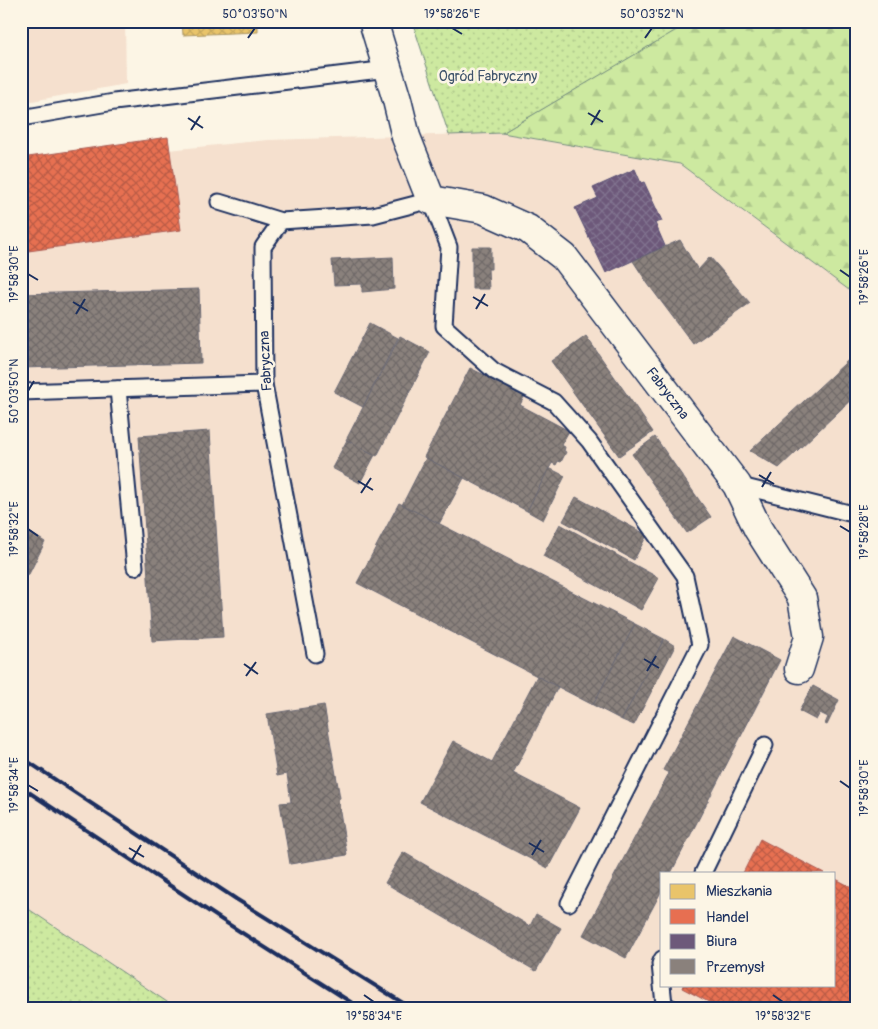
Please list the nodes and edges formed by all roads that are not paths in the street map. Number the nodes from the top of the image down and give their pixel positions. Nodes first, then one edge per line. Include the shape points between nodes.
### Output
1 (373, 21) edge
2 (388, 69) junction
3 (21, 118) edge
4 (431, 200) junction
5 (219, 202) dead end
6 (281, 221) junction
7 (264, 384) junction
8 (118, 389) junction
9 (21, 392) edge
10 (737, 485) junction
11 (857, 515) edge
12 (135, 567) dead end
13 (315, 654) dead end
14 (799, 670) dead end
15 (765, 745) dead end
16 (704, 872) edge
17 (569, 903) dead end
18 (662, 986) edge
19 (671, 1008) edge

1 - 2 street
2 - 3 lane via 114,102
2 - 4 street via 406,137
4 - 6 lane, Fabryczna via 373,215
4 - 10 street, Fabryczna via 483,209 528,229 564,257
4 - 17 lane via 449,247 444,326 494,371 554,402 589,441 685,576 700,645
5 - 6 lane
6 - 7 lane, Fabryczna via 263,247
7 - 8 lane
7 - 13 lane, Fabryczna
8 - 9 lane
8 - 12 lane
10 - 11 lane
10 - 14 street, Fabryczna via 758,529 802,598 810,637
15 - 16 lane
18 - 19 lane via 664,1004

